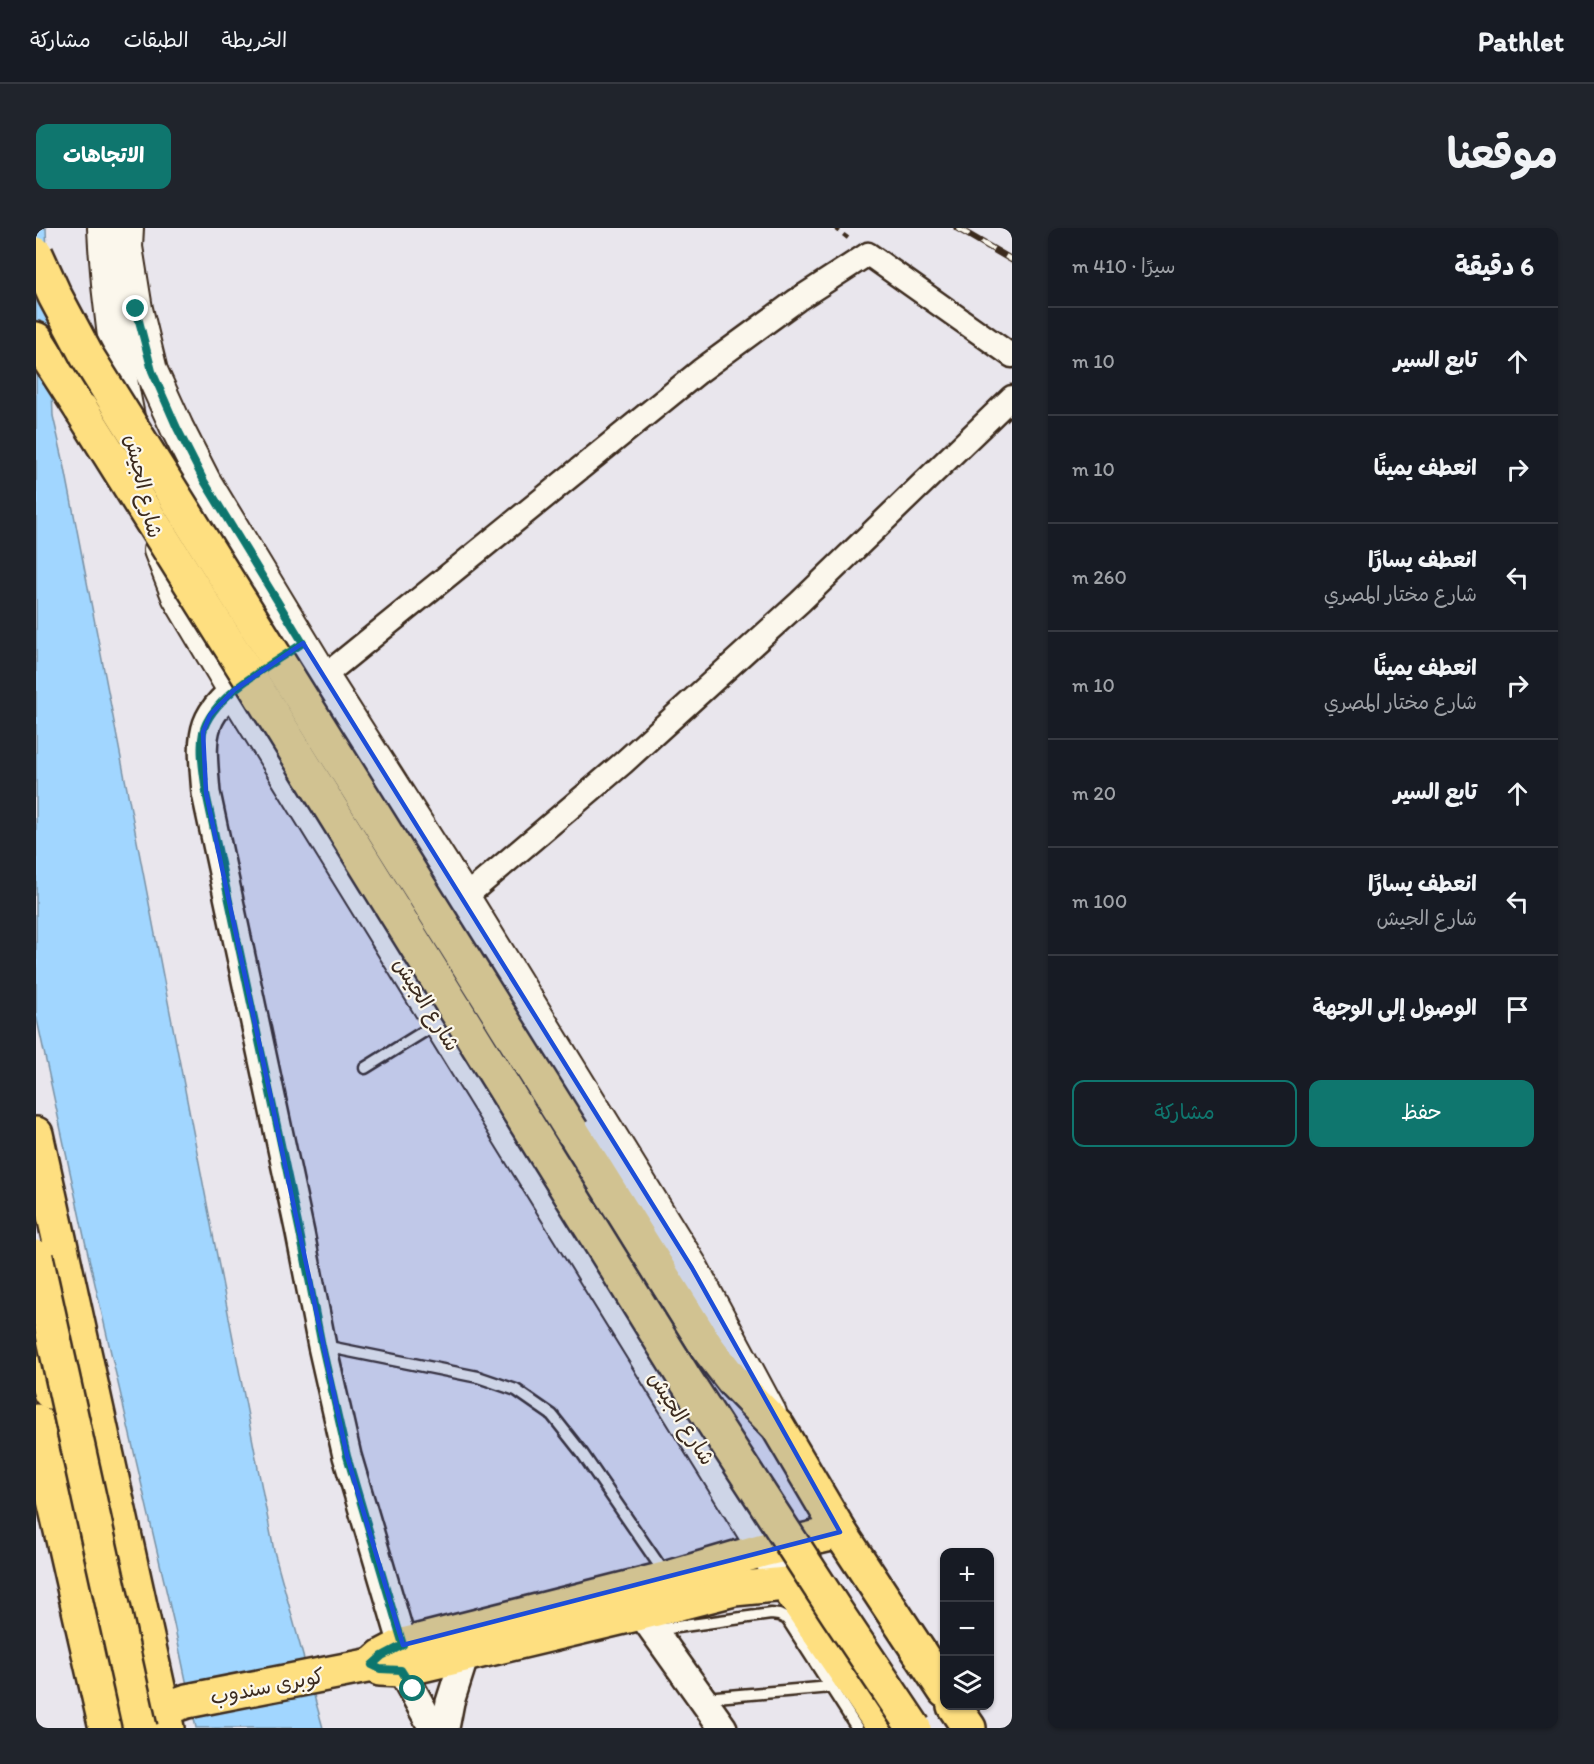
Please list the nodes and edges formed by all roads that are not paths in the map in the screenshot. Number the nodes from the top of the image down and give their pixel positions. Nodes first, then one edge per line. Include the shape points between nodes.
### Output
1 (104, 228) edge
2 (127, 228) edge
3 (36, 254) edge
4 (36, 339) edge
5 (1012, 356) edge
6 (1012, 397) edge
7 (303, 643) junction
8 (323, 678) junction
9 (234, 690) junction
10 (464, 898) junction
11 (438, 1022) junction
12 (365, 1068) dead end
13 (36, 1134) edge
14 (36, 1257) edge
15 (36, 1335) edge
16 (322, 1346) junction
17 (36, 1420) edge
18 (778, 1427) junction
19 (840, 1532) junction
20 (763, 1550) junction
21 (786, 1584) junction
22 (678, 1585) junction
23 (647, 1622) junction
24 (465, 1655) junction
25 (392, 1660) junction
26 (940, 1683) edge
27 (831, 1687) junction
28 (702, 1698) junction
29 (957, 1710) edge
30 (164, 1716) edge
31 (108, 1728) edge
32 (433, 1728) edge
33 (445, 1728) edge
34 (723, 1728) edge
35 (857, 1728) edge
36 (884, 1728) edge
37 (914, 1728) edge
38 (969, 1728) edge

1 - 9 main road, شارع الجيش via 107,293 118,369 148,521 178,596
2 - 7 main road, شارع الجيش via 126,247 136,309 152,371 204,481
3 - 18 main road, bridge via 87,356 707,1347 734,1383
4 - 37 main road, bridge via 685,1379
5 - 8 street via 868,254 700,371
6 - 10 street via 791,610 622,763
7 - 8 main road, شارع الجيش
7 - 9 street
8 - 10 main road, شارع الجيش
9 - 11 main road, شارع الجيش
9 - 16 street via 210,715 203,732 206,793
10 - 18 main road, شارع الجيش via 692,1268
11 - 12 lane
11 - 20 main road, شارع الجيش
13 - 30 main road
14 - 30 main road, bridge
15 - 30 main road via 117,1676 132,1695
16 - 22 lane via 478,1377 516,1390 552,1414
16 - 25 street
17 - 31 main road
18 - 19 main road, شارع الجيش
19 - 20 main road
19 - 26 main road, شارع الجيش
20 - 21 main road, شارع الجيش
20 - 22 main road
21 - 22 main road via 734,1589
21 - 36 main road, شارع الجيش
22 - 23 main road
22 - 25 main road
23 - 24 main road
23 - 27 lane via 779,1615 787,1619
23 - 28 street
24 - 25 main road
24 - 33 street
25 - 30 main road, كوبرى سندوب
25 - 32 street
27 - 28 lane
27 - 35 lane
28 - 34 street
29 - 38 main road
30 - 31 main road, كوبرى سندوب

